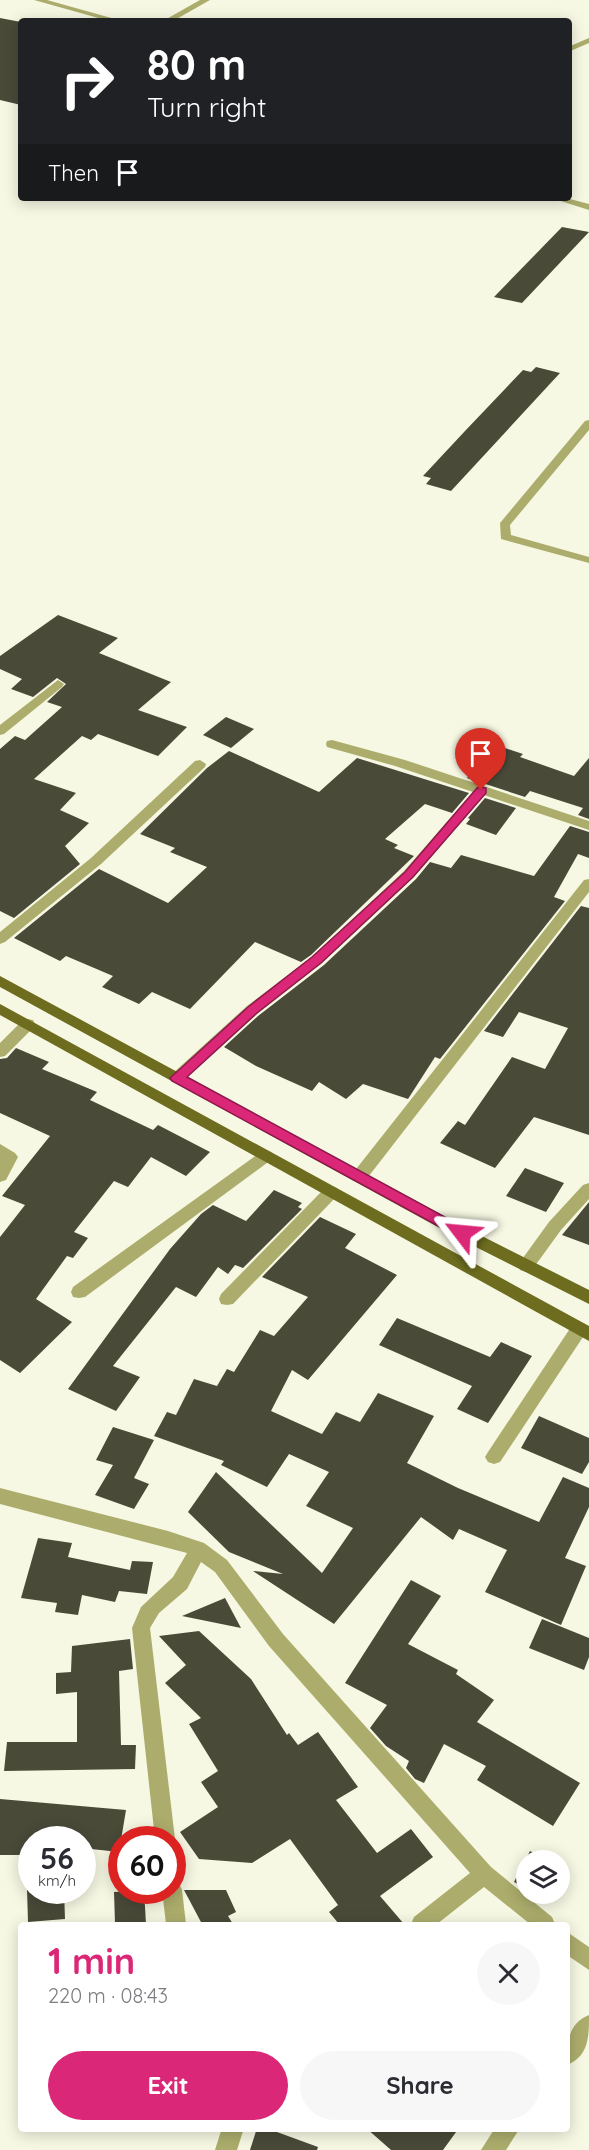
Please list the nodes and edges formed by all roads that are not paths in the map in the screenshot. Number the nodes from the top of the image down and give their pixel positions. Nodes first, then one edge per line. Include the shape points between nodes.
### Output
1 (38, 0) edge
2 (206, 0) edge
3 (107, 18) edge
4 (173, 18) edge
5 (589, 40) edge
6 (572, 48) edge
7 (567, 201) edge
8 (589, 207) edge
9 (589, 423) edge
10 (589, 561) edge
11 (58, 684) dead end
12 (0, 731) edge
13 (332, 744) dead end
14 (200, 764) dead end
15 (481, 790) junction
16 (589, 826) edge
17 (589, 883) edge
18 (0, 939) edge
19 (0, 981) edge
20 (0, 1009) edge
21 (28, 1024) junction
22 (0, 1052) edge
23 (177, 1078) junction
24 (0, 1150) edge
25 (266, 1156) junction
26 (0, 1176) edge
27 (359, 1177) junction
28 (589, 1189) edge
29 (331, 1192) junction
30 (526, 1266) junction
31 (79, 1292) dead end
32 (589, 1298) edge
33 (227, 1299) dead end
34 (584, 1331) edge
35 (494, 1456) dead end
36 (0, 1496) edge
37 (198, 1549) junction
38 (164, 1826) edge
39 (483, 1874) junction
40 (174, 1904) edge
41 (176, 1922) edge
42 (423, 1922) edge
43 (543, 1922) edge
44 (570, 1944) edge
45 (589, 1960) edge
46 (589, 2026) edge
47 (570, 2050) edge
48 (232, 2132) edge
49 (506, 2132) edge
50 (226, 2150) edge
51 (492, 2150) edge

1 - 3 street
2 - 4 street
5 - 6 street
7 - 8 street
9 - 10 street via 504,525 505,537
11 - 12 street
13 - 15 street
14 - 18 street via 96,861
15 - 16 street
15 - 23 street via 401,882 317,960 252,1010
17 - 27 street
19 - 23 main road
20 - 21 main road
21 - 22 street
21 - 25 main road
23 - 27 main road
24 - 26 street via 10,1157
25 - 29 main road
25 - 31 street
27 - 30 main road
28 - 30 street
29 - 33 street
29 - 34 main road
30 - 32 main road
34 - 35 street
36 - 37 street
37 - 38 street via 180,1584 151,1608 141,1628
37 - 39 street via 221,1566 276,1640
39 - 42 street
39 - 43 street
40 - 41 street
44 - 45 street
46 - 47 street
48 - 50 street
49 - 51 street

